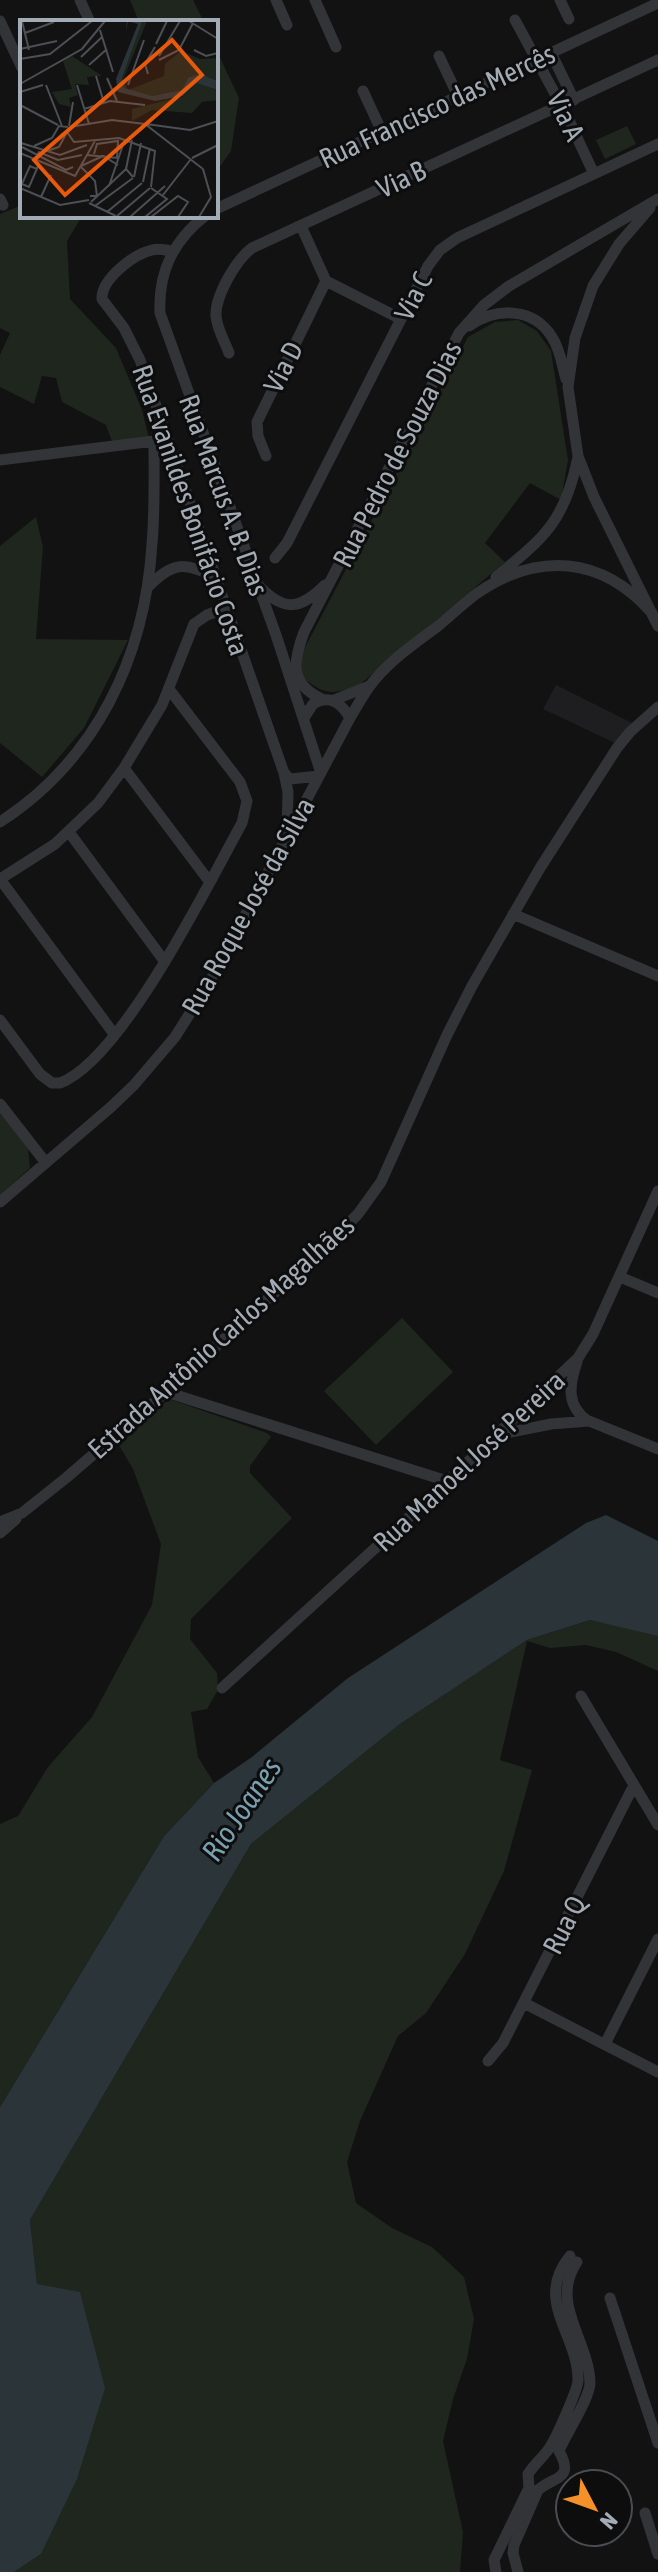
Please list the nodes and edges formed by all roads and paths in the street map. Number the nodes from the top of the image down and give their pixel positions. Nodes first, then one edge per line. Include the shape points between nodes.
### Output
1 (80, 0) edge
2 (276, 0) edge
3 (315, 0) edge
4 (560, 0) edge
5 (658, 3) edge
6 (569, 19) dead end
7 (89, 20) edge
8 (515, 20) dead end
9 (0, 21) edge
10 (287, 25) dead end
11 (336, 47) dead end
12 (551, 53) junction
13 (439, 56) dead end
14 (538, 59) junction
15 (658, 60) edge
16 (20, 64) edge
17 (363, 91) dead end
18 (458, 96) junction
19 (574, 100) junction
20 (561, 106) junction
21 (382, 132) junction
22 (658, 144) edge
23 (594, 174) junction
24 (658, 200) edge
25 (218, 208) edge
26 (203, 218) edge
27 (301, 226) junction
28 (172, 251) junction
29 (326, 281) junction
30 (401, 319) junction
31 (459, 333) junction
32 (229, 353) dead end
33 (568, 387) junction
34 (167, 439) junction
35 (154, 441) junction
36 (266, 456) dead end
37 (578, 456) junction
38 (0, 460) edge
39 (275, 558) dead end
40 (215, 578) junction
41 (332, 578) junction
42 (256, 583) junction
43 (147, 587) junction
44 (476, 594) junction
45 (289, 605) junction
46 (226, 608) junction
47 (652, 613) junction
48 (270, 620) junction
49 (658, 626) edge
50 (305, 630) junction
51 (276, 635) junction
52 (369, 686) junction
53 (169, 689) junction
54 (328, 700) junction
55 (656, 707) edge
56 (304, 718) junction
57 (350, 718) junction
58 (310, 736) junction
59 (338, 741) junction
60 (124, 768) junction
61 (320, 774) junction
62 (287, 776) junction
63 (288, 792) junction
64 (305, 804) junction
65 (0, 822) edge
66 (69, 832) junction
67 (287, 838) junction
68 (0, 879) edge
69 (209, 881) junction
70 (513, 914) junction
71 (165, 962) junction
72 (658, 976) edge
73 (0, 1020) edge
74 (114, 1034) junction
75 (0, 1104) edge
76 (46, 1163) junction
77 (658, 1191) edge
78 (0, 1202) edge
79 (620, 1277) junction
80 (658, 1293) edge
81 (578, 1358) junction
82 (163, 1394) junction
83 (589, 1421) junction
84 (497, 1435) junction
85 (658, 1449) edge
86 (447, 1481) junction
87 (22, 1513) junction
88 (0, 1522) edge
89 (0, 1533) edge
90 (222, 1688) dead end
91 (581, 1696) dead end
92 (634, 1785) junction
93 (658, 1825) edge
94 (658, 1939) edge
95 (524, 2003) junction
96 (605, 2044) junction
97 (488, 2061) dead end
98 (658, 2071) edge
99 (573, 2259) dead end
100 (610, 2298) dead end
101 (658, 2443) edge
102 (555, 2450) junction
103 (533, 2489) junction
104 (645, 2513) dead end
105 (499, 2553) junction
106 (513, 2553) junction
107 (658, 2554) edge
108 (496, 2572) edge
109 (518, 2572) edge

1 - 7 street
2 - 10 street
3 - 11 street
4 - 6 street
5 - 12 street, Rua Francisco das Mercês
8 - 14 street, Via A
9 - 16 street
12 - 14 street, Rua Francisco das Mercês
12 - 19 street
13 - 18 street
14 - 18 street, Rua Francisco das Mercês
14 - 20 street, Via A
15 - 19 street, Via B
17 - 21 street
18 - 21 street, Rua Francisco das Mercês
19 - 20 street, Via B
20 - 23 street, Via A
20 - 27 street, Via B
21 - 25 street, Rua Francisco das Mercês
22 - 23 street, Via C
23 - 30 street, Via C via 449,243 433,257
24 - 31 street, Rua Pedro de Souza Dias via 495,295
24 - 33 street via 619,244 593,286 575,338
26 - 28 street
27 - 29 street
27 - 32 street, Via B via 252,248 237,264 216,307
28 - 34 street, Rua Evanildes Bonifácio Costa via 151,250 135,257 104,286 102,299 131,341
28 - 42 street, Rua Marcus A. B. Dias via 161,282 163,326
29 - 30 street
29 - 36 street, Via D via 260,414 256,430
30 - 39 street, Via C
31 - 33 street via 502,312 532,318 554,339
31 - 41 street, Rua Pedro de Souza Dias
33 - 37 street
34 - 35 street
34 - 40 street, Rua Evanildes Bonifácio Costa
35 - 38 street
35 - 43 street
37 - 44 street, Rua Roque José da Silva via 567,502 557,519 532,548
37 - 47 street
40 - 43 street via 181,566 168,569
40 - 46 street, Rua Evanildes Bonifácio Costa
41 - 45 street via 308,600
41 - 50 street, Rua Pedro de Souza Dias
42 - 45 street via 272,599
42 - 48 street, Rua Marcus A. B. Dias
43 - 65 street via 128,659 96,727 59,775
44 - 47 street, Rua Roque José da Silva via 524,570 573,565 604,574
44 - 52 street, Rua Roque José da Silva
45 - 48 street via 274,610
45 - 50 street via 305,614
46 - 53 street via 194,624
46 - 62 street, Rua Evanildes Bonifácio Costa
47 - 49 street
48 - 51 street, Rua Marcus A. B. Dias
50 - 51 street via 291,640
50 - 54 street, Rua Pedro de Souza Dias via 296,654 298,680 311,694
51 - 56 street, Rua Marcus A. B. Dias
52 - 54 street
52 - 57 street, Rua Roque José da Silva
53 - 60 street
53 - 69 street via 240,782 247,801 242,823
54 - 56 street via 309,708
54 - 57 street via 343,707
55 - 70 street, Estrada Antônio Carlos Magalhães via 604,766
56 - 58 street, Rua Marcus A. B. Dias
57 - 59 street, Rua Roque José da Silva
58 - 59 street
58 - 61 street, Rua Marcus A. B. Dias
59 - 61 street, Rua Roque José da Silva
60 - 66 street
60 - 69 street
61 - 62 street
61 - 64 street, Rua Roque José da Silva
62 - 63 street
62 - 64 street
63 - 64 street
63 - 67 street
64 - 67 street, Rua Roque José da Silva
66 - 68 street
66 - 71 street
67 - 76 street, Rua Roque José da Silva via 175,1037 134,1085
68 - 74 street
69 - 71 street
70 - 72 street
70 - 82 street, Estrada Antônio Carlos Magalhães via 458,1011 389,1168 370,1198 336,1236
71 - 74 street
73 - 74 street via 52,1083 78,1074
75 - 76 street
76 - 78 street, Rua Roque José da Silva
77 - 79 street, Rua Manoel José Pereira
79 - 80 street
79 - 81 street, Rua Manoel José Pereira
81 - 83 street via 571,1397 575,1410
81 - 84 street, Rua Manoel José Pereira
82 - 86 street
82 - 87 street, Estrada Antônio Carlos Magalhães
83 - 84 street
83 - 85 street
84 - 86 street, Rua Manoel José Pereira
86 - 90 street, Rua Manoel José Pereira
87 - 88 street, Estrada Antônio Carlos Magalhães
87 - 89 street
91 - 92 street
92 - 93 street
92 - 95 street, Rua Q
94 - 96 street
95 - 96 street
95 - 97 street, Rua Q
96 - 98 street
99 - 102 street via 561,2268 555,2305 578,2383
100 - 101 street
102 - 103 street via 528,2474
102 - 103 street via 565,2463 562,2477
103 - 105 street
103 - 106 street
104 - 107 street
105 - 106 street
105 - 108 street
106 - 109 street

